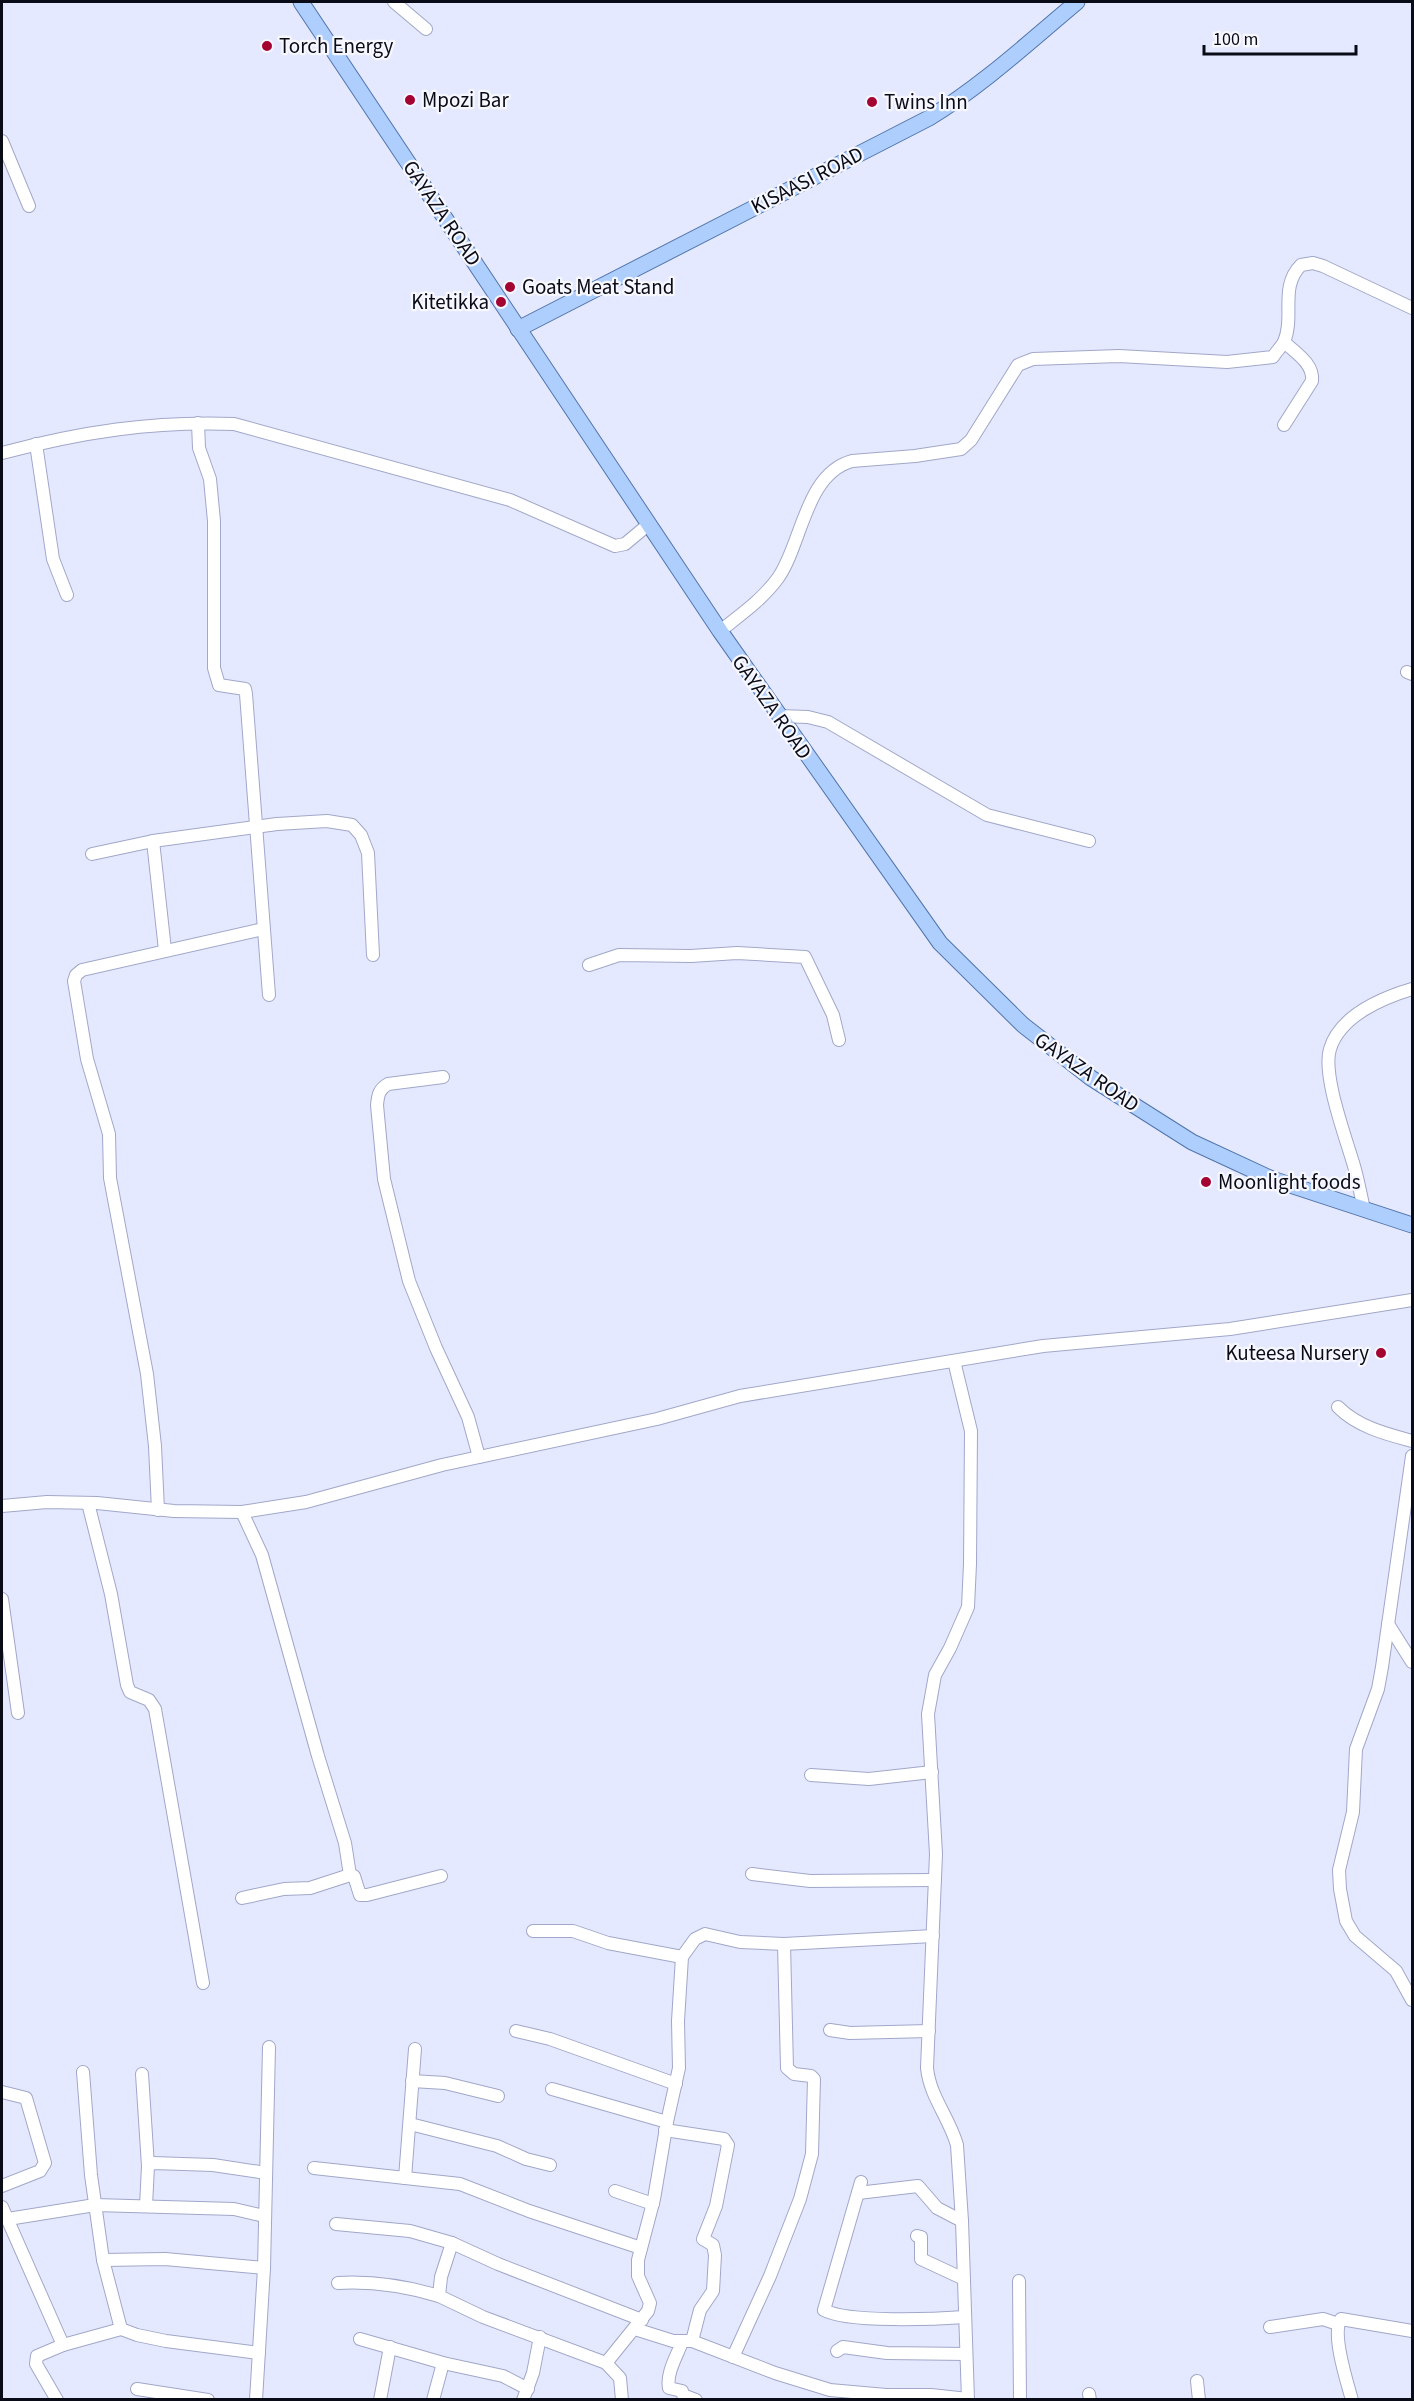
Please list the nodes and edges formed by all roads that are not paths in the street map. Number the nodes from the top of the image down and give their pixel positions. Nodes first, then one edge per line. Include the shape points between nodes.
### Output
1 (302, 2) edge
2 (394, 2) edge
3 (1077, 2) edge
4 (426, 29) dead end
5 (2, 141) edge
6 (29, 206) dead end
7 (1413, 308) edge
8 (518, 329) junction
9 (1284, 342) junction
10 (198, 423) junction
11 (1284, 425) dead end
12 (36, 444) junction
13 (2, 453) edge
14 (650, 524) junction
15 (67, 595) dead end
16 (720, 631) junction
17 (779, 716) junction
18 (255, 827) junction
19 (153, 841) junction
20 (1089, 841) dead end
21 (92, 854) dead end
22 (263, 929) junction
23 (165, 950) junction
24 (373, 955) dead end
25 (589, 965) dead end
26 (1413, 989) edge
27 (269, 995) dead end
28 (839, 1040) dead end
29 (443, 1077) dead end
30 (1364, 1210) junction
31 (1413, 1224) edge
32 (1413, 1300) edge
33 (954, 1361) junction
34 (1338, 1407) dead end
35 (1413, 1441) edge
36 (479, 1457) junction
37 (1412, 1464) edge
38 (88, 1503) junction
39 (2, 1506) edge
40 (158, 1510) junction
41 (242, 1512) junction
42 (2, 1599) edge
43 (1388, 1624) junction
44 (1413, 1662) edge
45 (18, 1713) dead end
46 (932, 1772) junction
47 (811, 1775) dead end
48 (752, 1874) dead end
49 (350, 1875) junction
50 (441, 1876) dead end
51 (934, 1880) junction
52 (242, 1898) dead end
53 (533, 1931) dead end
54 (933, 1936) junction
55 (784, 1944) junction
56 (682, 1957) junction
57 (203, 1983) dead end
58 (1413, 2000) edge
59 (830, 2030) dead end
60 (516, 2031) dead end
61 (930, 2031) junction
62 (269, 2047) dead end
63 (415, 2049) dead end
64 (83, 2072) dead end
65 (142, 2074) dead end
66 (412, 2081) junction
67 (676, 2084) junction
68 (552, 2089) dead end
69 (2, 2092) edge
70 (498, 2096) dead end
71 (410, 2124) junction
72 (666, 2126) junction
73 (550, 2165) dead end
74 (148, 2166) junction
75 (314, 2168) dead end
76 (266, 2173) junction
77 (405, 2178) junction
78 (2, 2187) edge
79 (615, 2191) dead end
80 (653, 2204) junction
81 (95, 2205) junction
82 (146, 2206) junction
83 (2, 2207) edge
84 (264, 2216) junction
85 (8, 2219) junction
86 (962, 2221) junction
87 (336, 2224) dead end
88 (917, 2236) dead end
89 (452, 2243) junction
90 (641, 2248) junction
91 (103, 2260) junction
92 (264, 2268) junction
93 (964, 2279) junction
94 (1019, 2281) dead end
95 (338, 2283) dead end
96 (439, 2296) junction
97 (965, 2317) junction
98 (639, 2324) junction
99 (1338, 2324) junction
100 (1270, 2327) dead end
101 (121, 2329) junction
102 (1413, 2331) edge
103 (540, 2337) junction
104 (360, 2339) dead end
105 (687, 2342) junction
106 (63, 2345) junction
107 (390, 2347) junction
108 (837, 2351) dead end
109 (259, 2353) junction
110 (966, 2354) junction
111 (733, 2357) junction
112 (606, 2362) junction
113 (443, 2363) junction
114 (1197, 2381) dead end
115 (137, 2389) dead end
116 (525, 2397) edge
117 (687, 2398) edge
118 (968, 2399) edge
119 (57, 2400) edge
120 (208, 2400) edge
121 (256, 2400) edge
122 (380, 2400) edge
123 (433, 2400) edge
124 (622, 2400) edge
125 (1020, 2400) edge
126 (1199, 2400) edge
127 (1352, 2400) edge

1 - 8 main road, GAYAZA ROAD
2 - 4 street
3 - 8 main road, KISAASI ROAD via 993,73 929,118
5 - 6 street
7 - 9 street via 1323,266 1301,265 1290,280
8 - 14 main road, GAYAZA ROAD
9 - 11 street via 1313,374
9 - 16 street via 1273,357 1227,362 1119,356 1024,361 961,449 843,463 812,497 779,576 762,597
10 - 12 street via 123,427
10 - 14 street via 234,424 510,500 615,546
10 - 18 street via 199,448 210,479 214,521 214,668 219,685 245,689
12 - 13 street
12 - 15 street via 53,559
14 - 16 main road, GAYAZA ROAD
16 - 17 main road, GAYAZA ROAD
17 - 20 street via 828,722 987,815
17 - 30 main road, GAYAZA ROAD via 940,943 1023,1025 1091,1078 1191,1142 1272,1179
18 - 19 street
18 - 22 street
18 - 24 street via 339,822 352,825 368,853
19 - 21 street
19 - 23 street
22 - 23 street
22 - 27 street
23 - 40 street via 82,970 74,981 87,1059 109,1134 110,1178 147,1374
25 - 28 street via 619,955 737,953 805,957 833,1015
26 - 30 street via 1375,1004 1354,1018 1337,1035 1330,1049 1330,1077
29 - 36 street via 382,1088 377,1105 384,1179 409,1281 468,1417
30 - 31 main road, GAYAZA ROAD
32 - 33 street via 1230,1329 1043,1346
33 - 36 street via 740,1396 657,1419
33 - 46 street via 971,1431 968,1607 935,1675 930,1696
34 - 35 street via 1372,1429
36 - 41 street via 306,1502
37 - 43 street
38 - 39 street
38 - 40 street
38 - 57 street via 111,1594 127,1685 130,1692 149,1700 155,1709
40 - 41 street
41 - 49 street via 262,1555 345,1843
42 - 45 street
43 - 44 street
43 - 58 street via 1378,1689 1356,1749 1354,1802 1339,1870 1340,1889 1346,1921 1355,1936 1396,1971
46 - 47 street via 869,1779
46 - 51 street
48 - 51 street via 810,1881
49 - 50 street via 354,1876 360,1894 368,1895
49 - 52 street via 310,1888
51 - 54 street
53 - 56 street via 573,1931 608,1943
54 - 55 street
54 - 61 street
55 - 56 street via 740,1942 705,1934 694,1939
55 - 111 street via 788,2068 794,2074 814,2079 812,2154 800,2199
56 - 67 street
59 - 61 street
60 - 67 street via 550,2039
61 - 86 street via 928,2083 957,2145
62 - 76 street
63 - 66 street
64 - 81 street
65 - 74 street
66 - 70 street via 445,2083
66 - 71 street
67 - 72 street
68 - 72 street
69 - 78 street via 26,2098 45,2163 40,2171
71 - 73 street via 497,2146
71 - 77 street
72 - 80 street
72 - 105 street via 724,2139 728,2145 719,2196 703,2239 713,2244 713,2291
74 - 76 street via 213,2165
74 - 82 street
75 - 77 street
76 - 84 street
77 - 90 street via 460,2184
79 - 80 street
80 - 90 street
81 - 82 street
81 - 85 street
81 - 91 street
82 - 84 street via 234,2209
83 - 85 street
84 - 92 street
85 - 106 street
86 - 93 street
86 - 97 street via 937,2208 918,2187 859,2187 824,2310 886,2319
87 - 89 street via 401,2230
88 - 93 street via 921,2237 921,2259
89 - 96 street
89 - 98 street
90 - 98 street via 638,2276 650,2302
91 - 92 street via 165,2259
91 - 101 street
92 - 109 street
93 - 97 street
94 - 125 street
95 - 96 street via 365,2282
96 - 103 street via 483,2318
97 - 110 street
98 - 105 street
98 - 112 street
99 - 100 street via 1323,2319
99 - 102 street via 1341,2319
99 - 127 street via 1341,2360
101 - 106 street
101 - 109 street via 166,2341
103 - 112 street
103 - 116 street
104 - 107 street
105 - 111 street
105 - 117 street via 669,2373 668,2383 669,2388 682,2391
106 - 119 street via 42,2353 36,2360
107 - 113 street
107 - 122 street
108 - 110 street via 843,2347 886,2354
109 - 121 street
110 - 118 street
111 - 118 street via 830,2390
112 - 124 street via 620,2378
113 - 116 street via 503,2376
113 - 123 street
114 - 126 street
115 - 120 street

